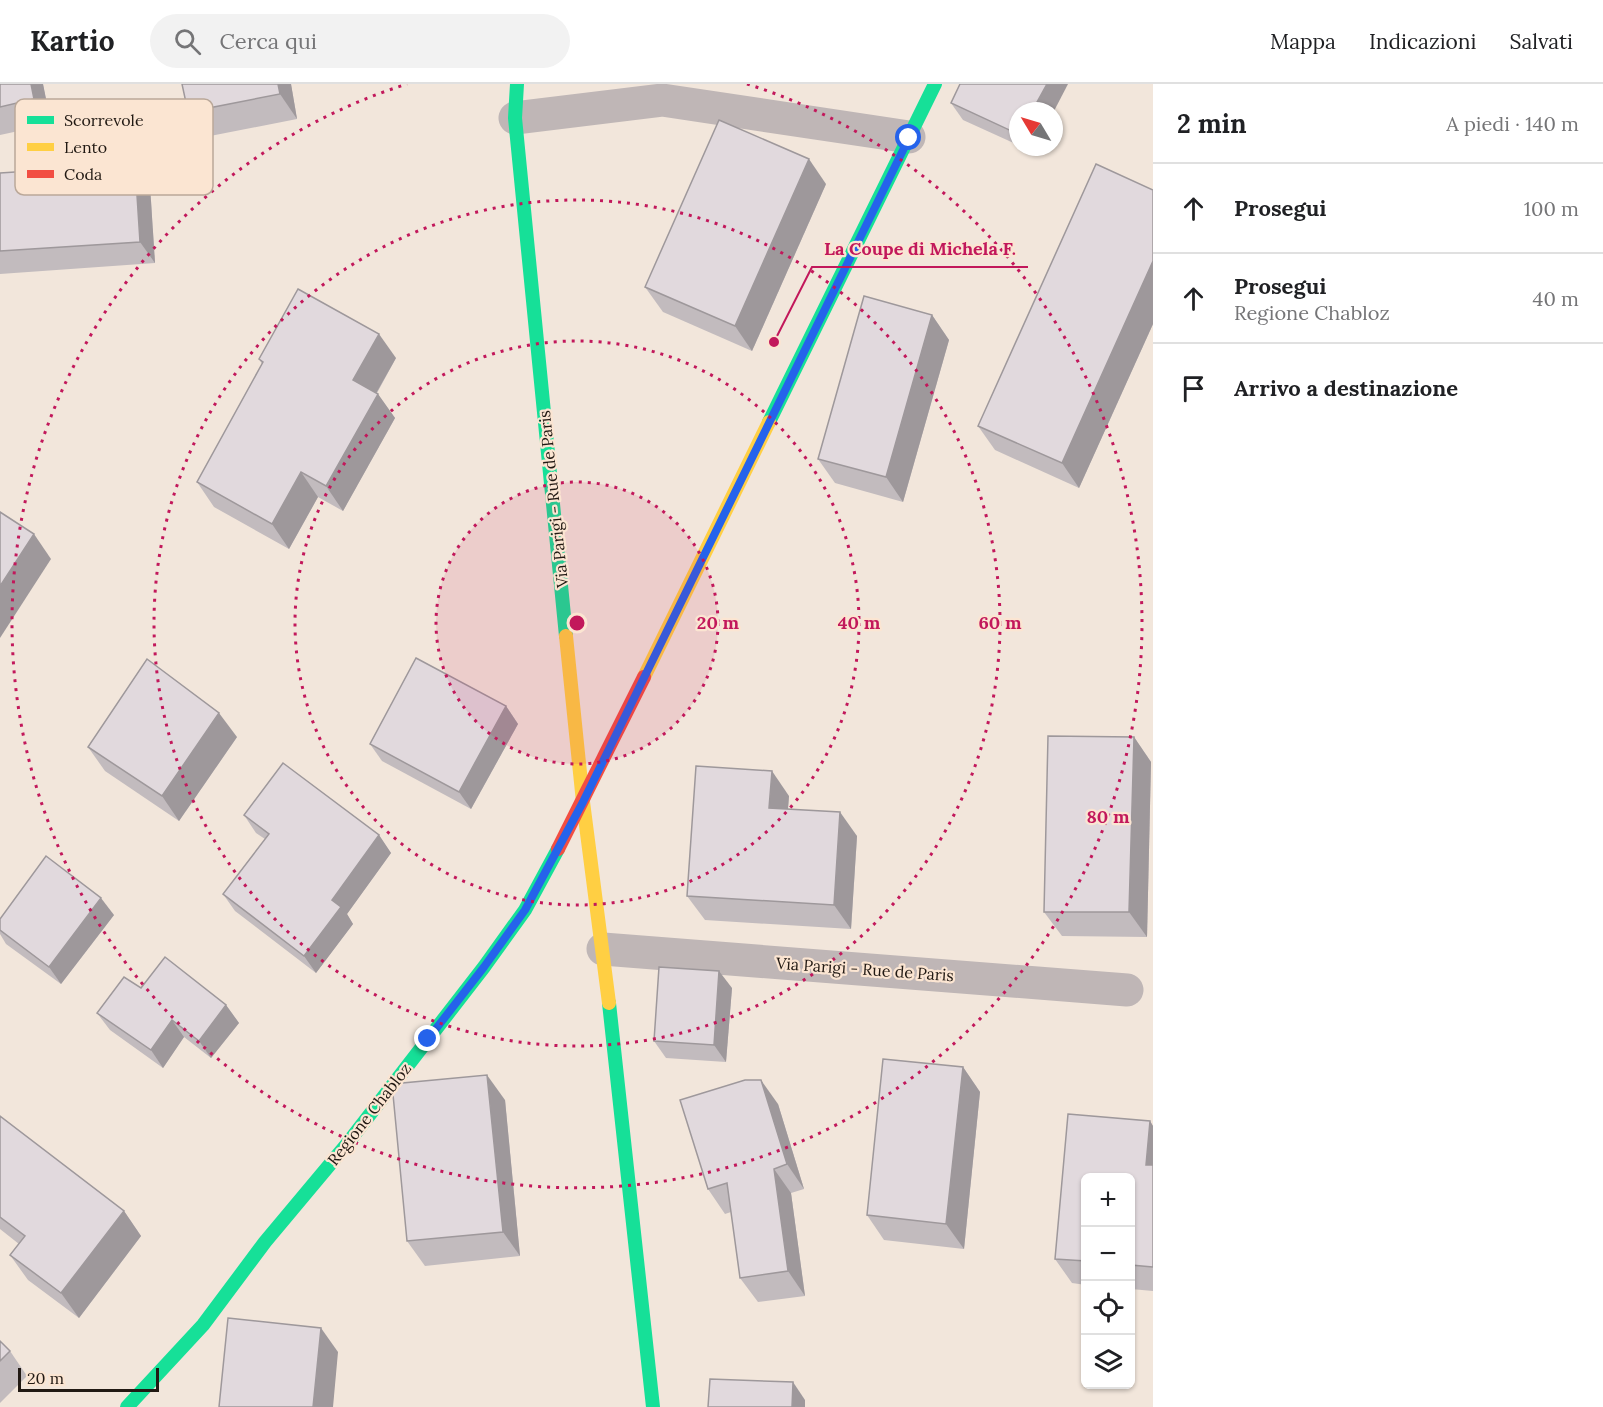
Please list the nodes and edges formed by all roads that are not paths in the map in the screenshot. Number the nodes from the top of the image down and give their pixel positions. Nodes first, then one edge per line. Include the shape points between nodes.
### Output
1 (517, 84) edge
2 (935, 84) edge
3 (515, 118) junction
4 (909, 138) junction
5 (583, 802) junction
6 (603, 949) junction
7 (1127, 990) dead end
8 (127, 1407) edge
9 (653, 1407) edge

1 - 3 street, Via Parigi - Rue de Paris
2 - 4 street, Regione Chabloz
3 - 4 street via 662,100
3 - 5 street, Via Parigi - Rue de Paris
4 - 5 street, Regione Chabloz
5 - 6 street, Via Parigi - Rue de Paris
5 - 8 street, Regione Chabloz via 525,910 484,967 203,1325
6 - 7 street, Via Parigi - Rue de Paris
6 - 9 street, Via Parigi - Rue de Paris

